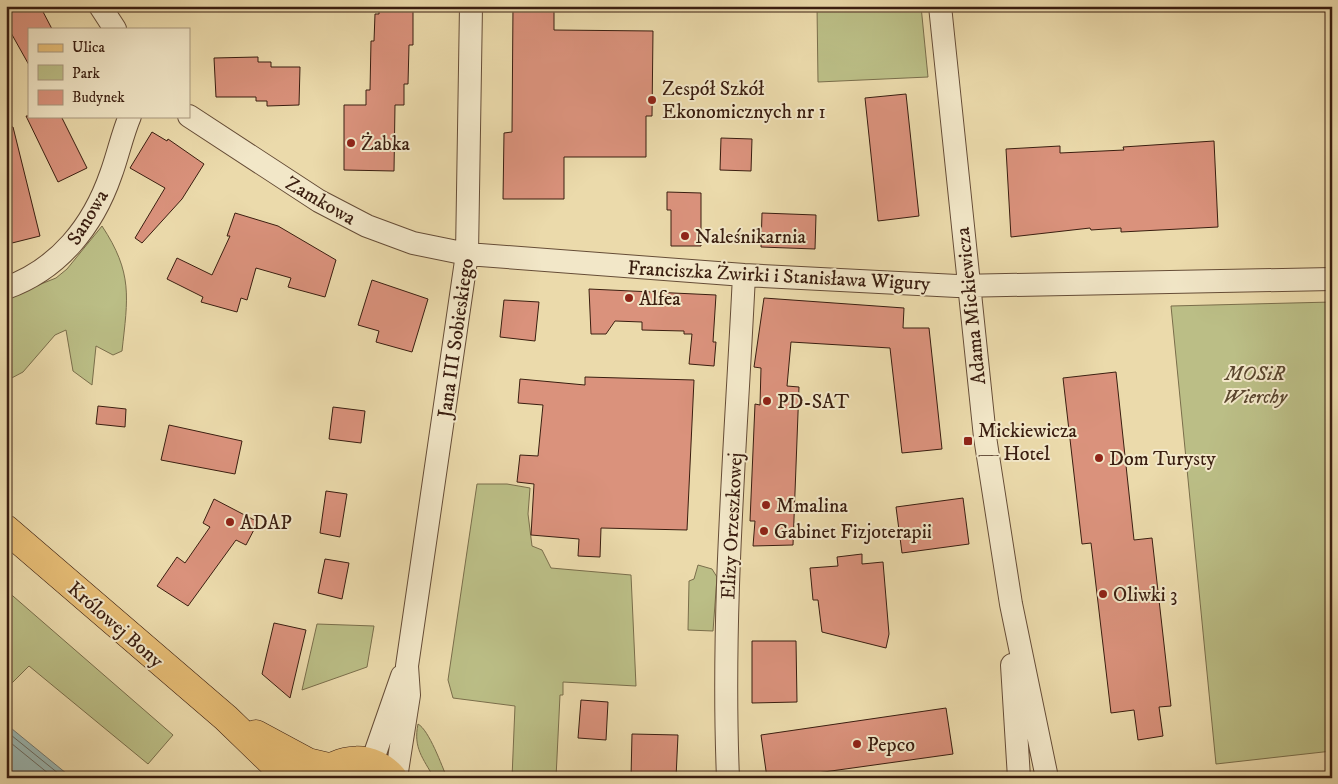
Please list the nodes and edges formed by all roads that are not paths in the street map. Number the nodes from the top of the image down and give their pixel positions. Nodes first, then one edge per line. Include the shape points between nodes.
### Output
1 (100, 6) edge
2 (471, 6) edge
3 (940, 6) edge
4 (114, 28) edge
5 (190, 117) edge
6 (129, 118) edge
7 (467, 254) junction
8 (744, 275) junction
9 (1332, 279) edge
10 (967, 286) junction
11 (6, 288) edge
12 (6, 529) edge
13 (1012, 604) junction
14 (407, 666) junction
15 (226, 718) junction
16 (372, 762) junction
17 (324, 773) edge
18 (288, 778) edge
19 (395, 778) edge
20 (728, 778) edge
21 (1019, 778) edge
22 (1047, 778) edge

1 - 4 street
2 - 7 street, Jana III Sobieskiego
3 - 10 street, Adama Mickiewicza
5 - 7 street, Zamkowa via 318,201 367,226 413,244
6 - 11 street, Sanowa via 103,194 72,246 46,268
7 - 8 street, Franciszka Żwirki i Stanisława Wigury
7 - 14 street, Jana III Sobieskiego
8 - 10 street, Franciszka Żwirki i Stanisława Wigury
8 - 20 street, Elizy Orzeszkowej via 726,594
9 - 10 street, Franciszka Żwirki i Stanisława Wigury
10 - 13 street, Adama Mickiewicza via 985,437
12 - 15 main road, Królowej Bony
13 - 21 street, Adama Mickiewicza via 1010,626
13 - 22 street, Adama Mickiewicza
14 - 16 street, Jana III Sobieskiego
14 - 19 street, Jana III Sobieskiego via 409,696
15 - 17 main road, Królowej Bony
15 - 18 main road, Królowej Bony
16 - 17 main road via 354,760
16 - 19 main road

